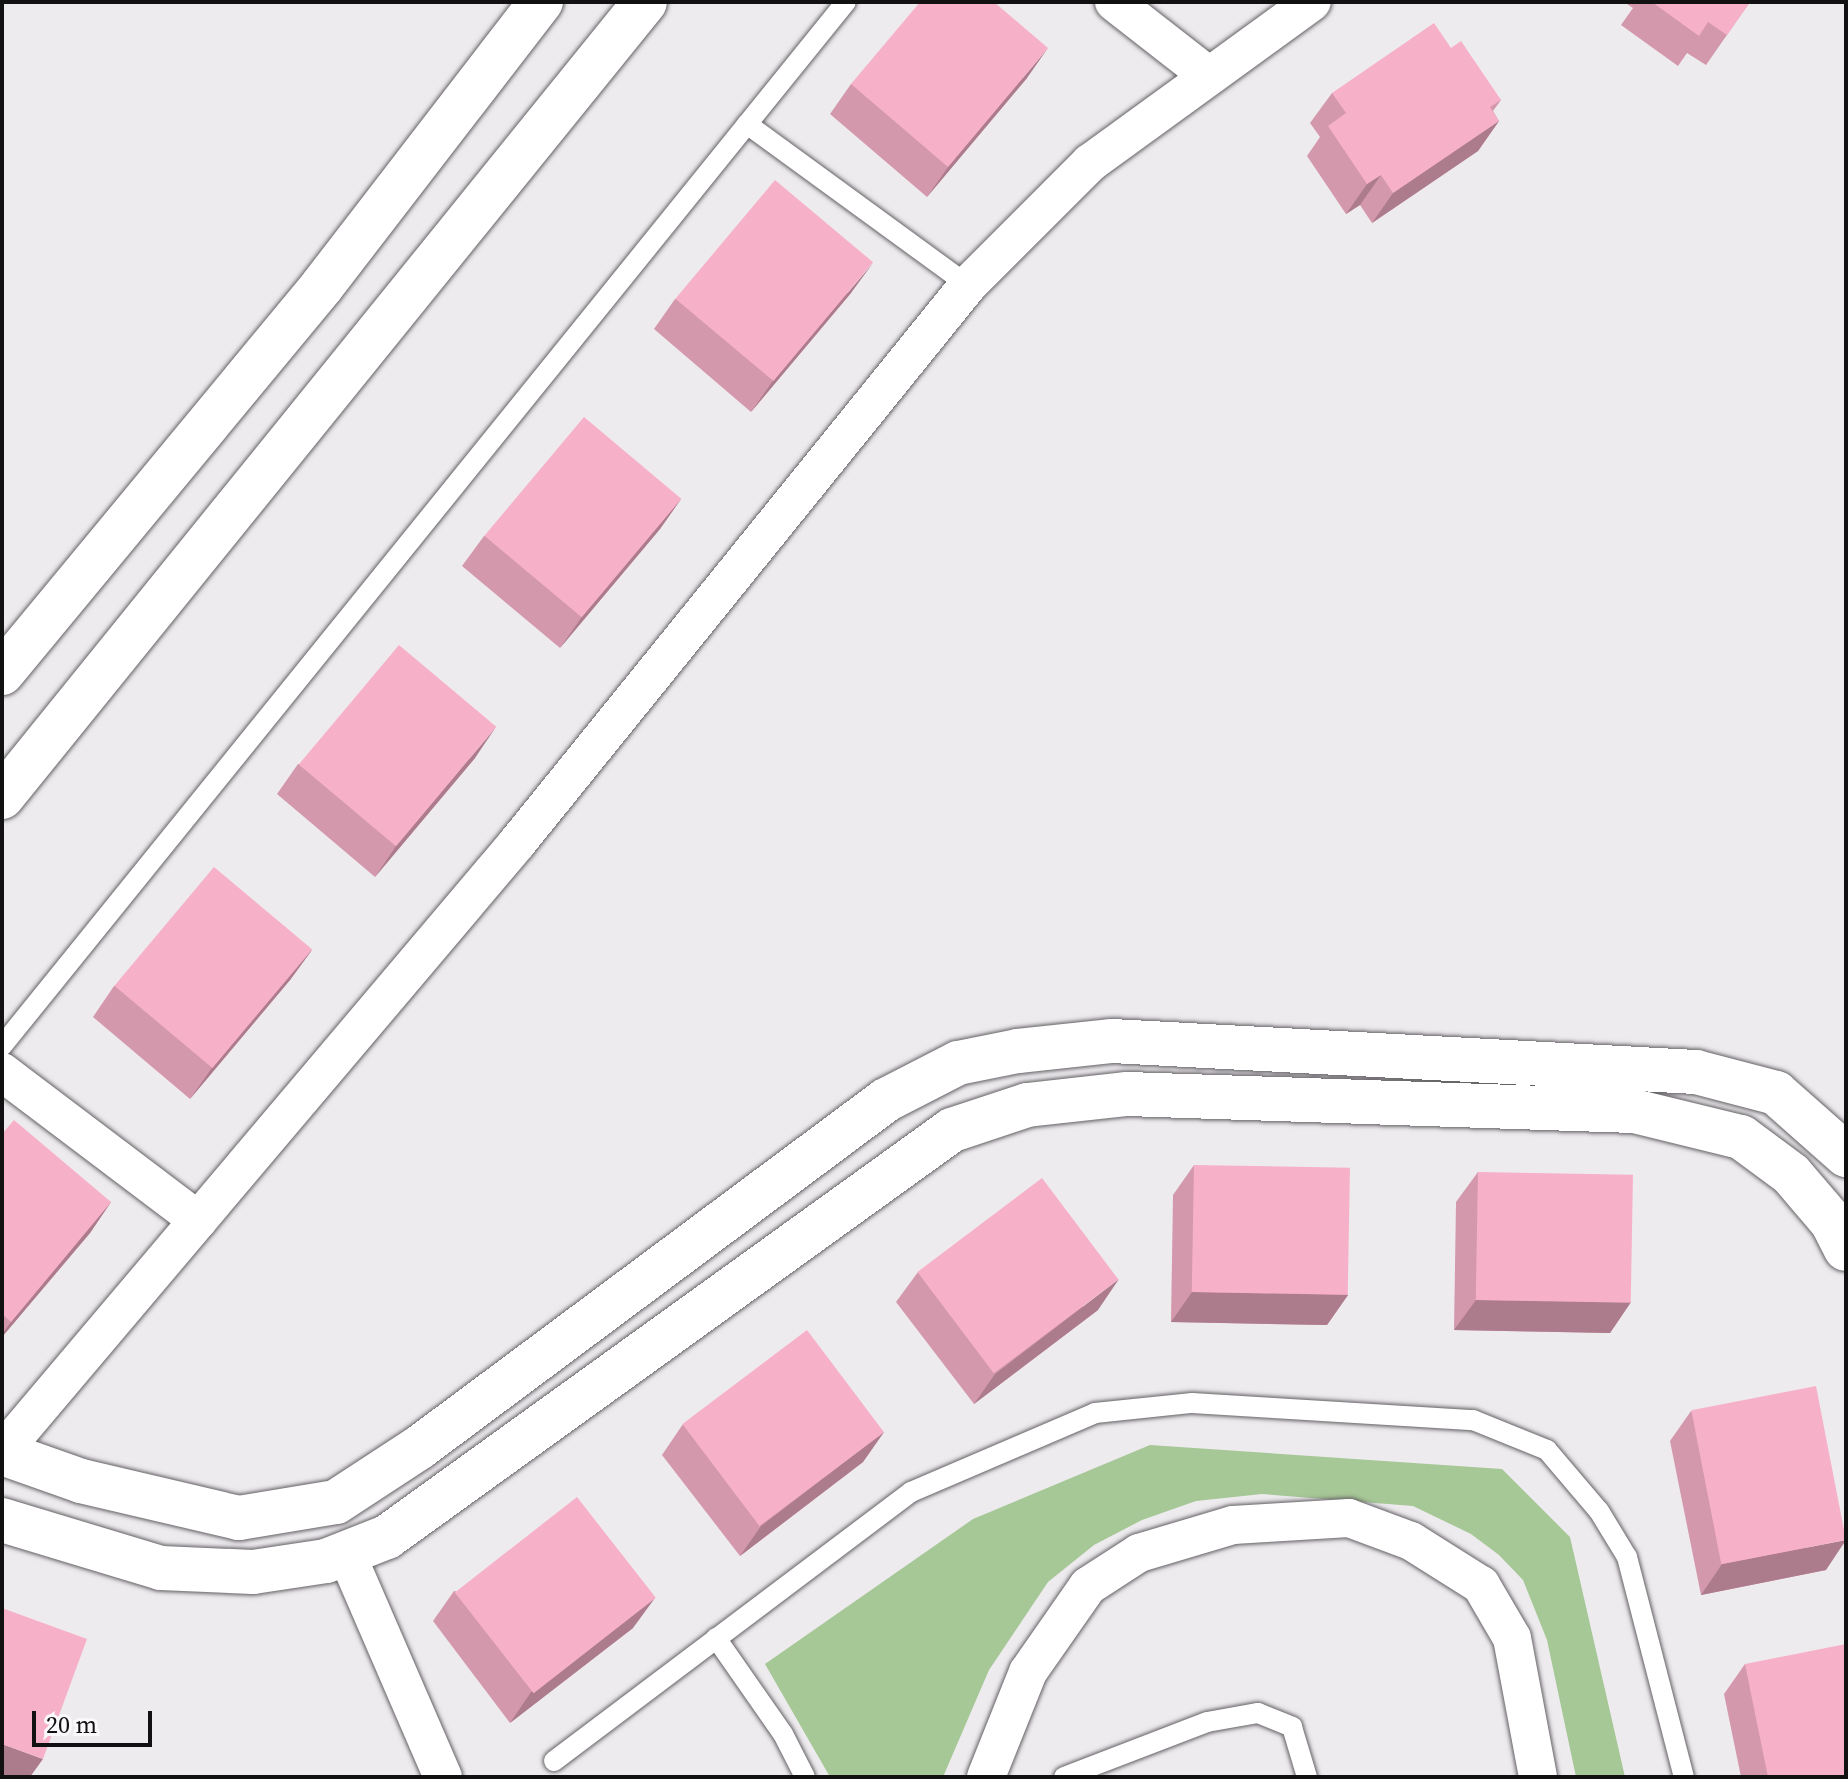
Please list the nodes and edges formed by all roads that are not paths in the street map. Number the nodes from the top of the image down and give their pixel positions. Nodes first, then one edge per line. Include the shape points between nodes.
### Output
1 (541, 2) edge
2 (645, 2) edge
3 (846, 2) edge
4 (1114, 2) edge
5 (1312, 2) edge
6 (1209, 76) junction
7 (747, 124) junction
8 (968, 285) junction
9 (2, 673) edge
10 (2, 797) edge
11 (2, 1046) edge
12 (2, 1072) edge
13 (1846, 1155) edge
14 (198, 1220) junction
15 (1846, 1249) edge
16 (2, 1452) edge
17 (2, 1520) edge
18 (346, 1553) junction
19 (716, 1638) junction
20 (554, 1761) dead end
21 (443, 1777) edge
22 (805, 1777) edge
23 (986, 1777) edge
24 (1064, 1777) edge
25 (1307, 1777) edge
26 (1538, 1777) edge
27 (1684, 1777) edge

1 - 9 street via 322,286
2 - 10 street
3 - 7 lane
4 - 6 street
5 - 6 street
6 - 8 street via 1090,163
7 - 8 lane
7 - 11 lane
8 - 14 street via 517,843
12 - 14 street
13 - 16 street via 1776,1093 1696,1072 1112,1041 1018,1051 958,1063 886,1100 420,1447 336,1502 239,1518 81,1481
14 - 16 street
15 - 18 street via 1832,1222 1791,1174 1741,1137 1634,1111 1127,1094 1027,1105 952,1130 476,1475 387,1537
17 - 18 street via 161,1568 253,1572
18 - 21 street
19 - 20 lane
19 - 22 lane via 783,1734
19 - 27 lane via 911,1492 1095,1413 1192,1403 1473,1420 1547,1450 1599,1511 1627,1557
23 - 26 street via 1028,1672 1088,1586 1139,1553 1233,1525 1349,1518 1411,1541 1481,1585 1512,1638
24 - 25 lane via 1207,1722 1258,1713 1292,1727

